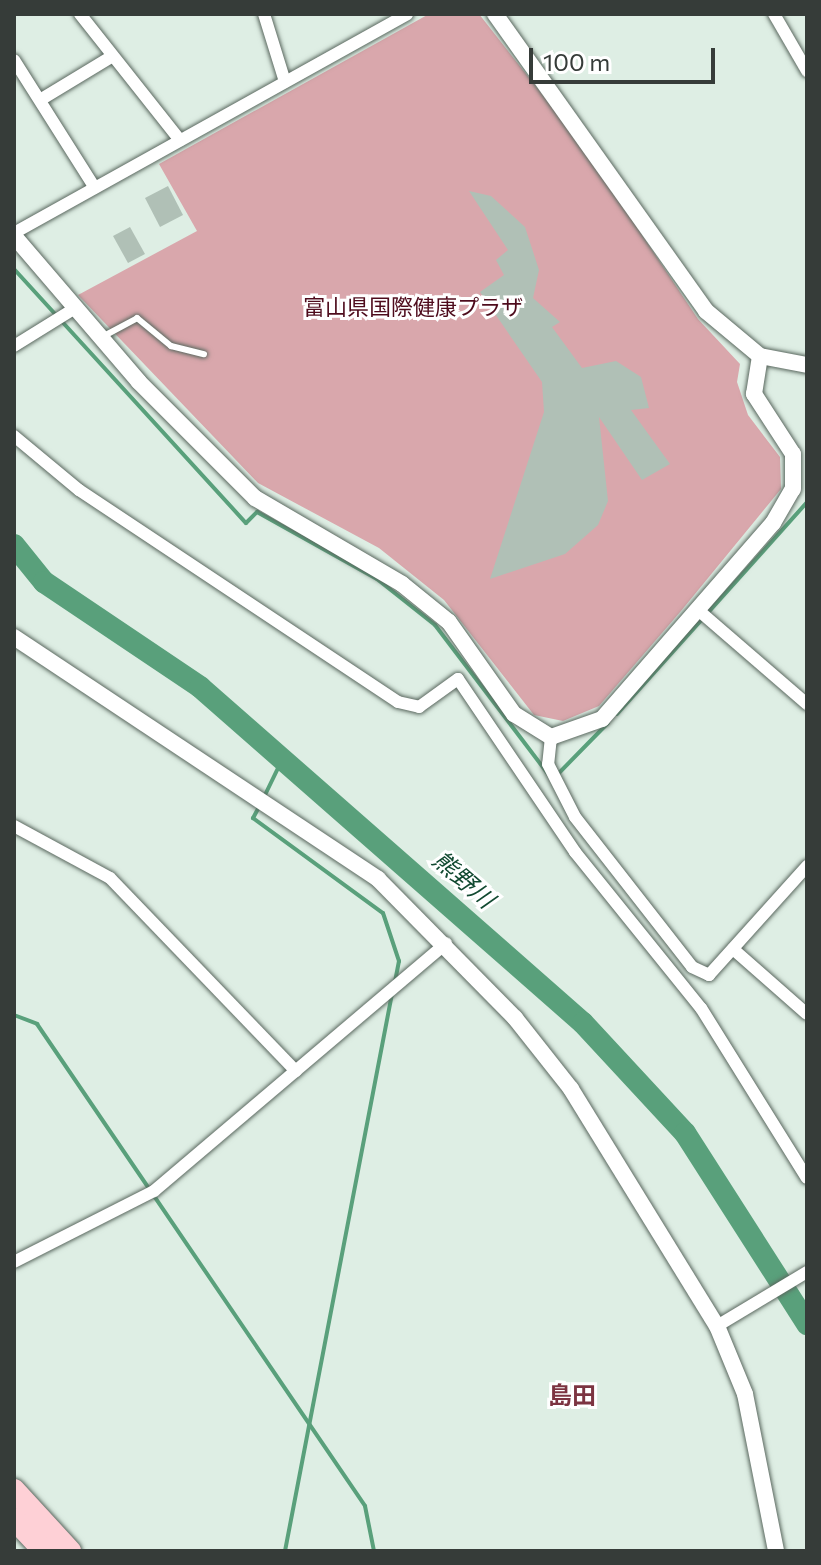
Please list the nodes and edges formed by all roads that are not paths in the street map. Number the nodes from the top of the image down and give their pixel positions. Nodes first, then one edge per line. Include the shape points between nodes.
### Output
1 (80, 14) edge
2 (264, 14) edge
3 (407, 14) edge
4 (495, 14) edge
5 (774, 14) edge
6 (111, 57) junction
7 (14, 60) edge
8 (807, 71) edge
9 (285, 82) junction
10 (40, 100) junction
11 (180, 140) junction
12 (95, 188) junction
13 (14, 235) edge
14 (77, 307) junction
15 (102, 337) junction
16 (14, 346) edge
17 (204, 354) dead end
18 (760, 356) junction
19 (807, 365) edge
20 (14, 436) edge
21 (802, 466) edge
22 (698, 610) junction
23 (14, 637) edge
24 (807, 704) edge
25 (551, 737) junction
26 (14, 826) edge
27 (807, 866) edge
28 (446, 943) junction
29 (733, 949) junction
30 (807, 1014) edge
31 (296, 1071) junction
32 (807, 1178) edge
33 (14, 1262) edge
34 (807, 1272) edge
35 (724, 1322) junction
36 (14, 1490) edge
37 (14, 1519) edge
38 (44, 1551) edge
39 (70, 1551) edge
40 (776, 1551) edge

1 - 6 street
2 - 9 street
3 - 9 street
4 - 18 street via 706,311
5 - 8 street
6 - 10 street
6 - 11 street
7 - 10 street
9 - 11 street
10 - 12 street
11 - 12 street
12 - 13 street
13 - 14 street
14 - 15 street
14 - 16 street
15 - 17 lane via 137,318 171,346
15 - 25 street via 263,504 402,584 449,622 514,714
18 - 19 street
18 - 21 street via 754,394
20 - 32 street via 79,490 398,702 419,707 458,679 575,852 701,1008
21 - 22 street via 773,523
22 - 24 street
22 - 25 street via 602,719
23 - 28 street via 326,841
25 - 29 street via 548,764 575,817 692,967 709,975
26 - 31 street via 110,878
27 - 29 street
28 - 31 street
28 - 35 street via 571,1089
29 - 30 street
31 - 33 street via 154,1191
34 - 35 street
35 - 40 street via 749,1406
36 - 39 highway
37 - 38 highway

